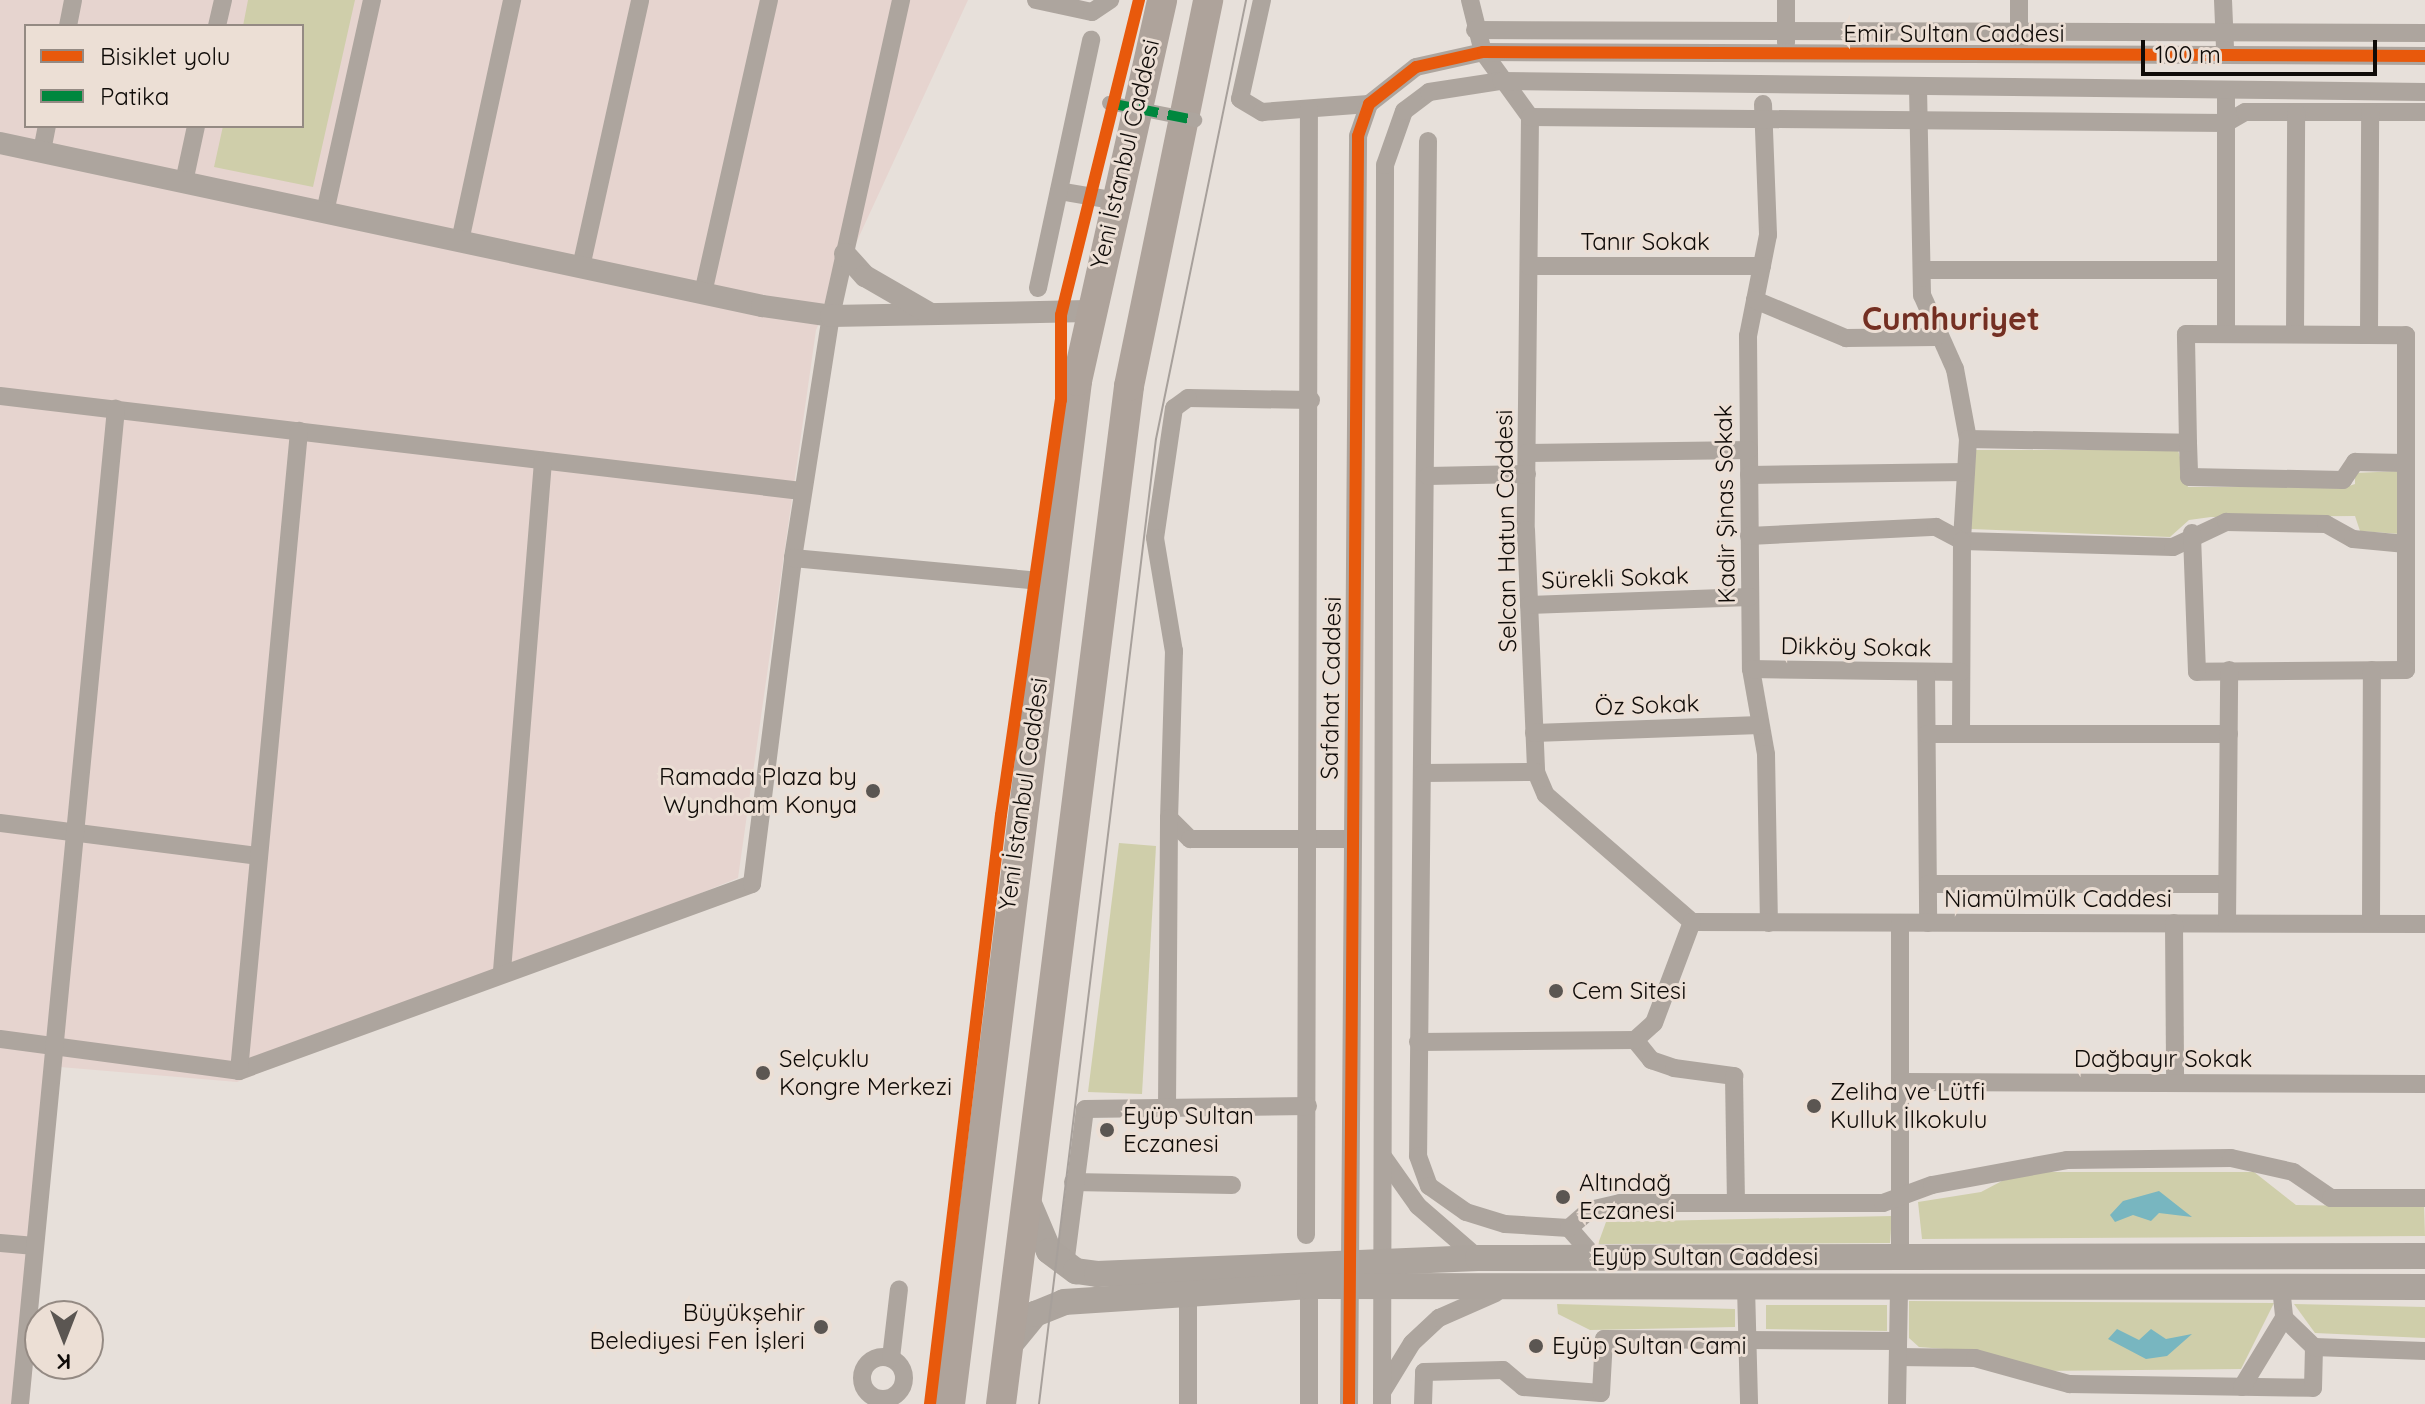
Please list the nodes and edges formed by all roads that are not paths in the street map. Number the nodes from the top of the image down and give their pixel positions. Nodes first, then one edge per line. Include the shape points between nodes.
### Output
1 (73, 0) edge
2 (223, 0) edge
3 (372, 0) edge
4 (512, 0) edge
5 (640, 0) edge
6 (769, 0) edge
7 (901, 0) edge
8 (1036, 0) edge
9 (1110, 0) edge
10 (1162, 0) edge
11 (1208, 0) edge
12 (1262, 0) edge
13 (1470, 0) edge
14 (1786, 0) edge
15 (2019, 0) edge
16 (2223, 0) edge
17 (68, 24) edge
18 (217, 24) edge
19 (1475, 30) junction
20 (1786, 32) junction
21 (2425, 33) edge
22 (2019, 36) junction
23 (2225, 36) junction
24 (1091, 40) dead end
25 (1483, 52) junction
26 (1786, 54) junction
27 (2019, 56) junction
28 (2425, 56) edge
29 (2226, 57) junction
30 (1501, 81) junction
31 (1762, 85) junction
32 (1918, 87) junction
33 (2226, 91) junction
34 (2425, 92) edge
35 (1109, 103) dead end
36 (1369, 104) junction
37 (1309, 109) junction
38 (2296, 112) junction
39 (2370, 112) junction
40 (2425, 112) edge
41 (1763, 113) junction
42 (1530, 117) junction
43 (1919, 117) junction
44 (1195, 120) dead end
45 (2226, 123) junction
46 (47, 128) edge
47 (196, 128) edge
48 (1428, 141) dead end
49 (0, 143) edge
50 (42, 151) junction
51 (184, 182) junction
52 (1059, 191) junction
53 (1112, 200) junction
54 (325, 212) junction
55 (460, 241) junction
56 (845, 254) junction
57 (1529, 266) junction
58 (1762, 266) junction
59 (581, 267) junction
60 (1922, 270) junction
61 (2226, 270) junction
62 (1038, 288) dead end
63 (703, 293) junction
64 (1755, 300) junction
65 (1088, 311) junction
66 (934, 315) junction
67 (831, 316) junction
68 (2226, 334) junction
69 (2295, 334) junction
70 (2369, 335) junction
71 (1936, 337) junction
72 (0, 396) edge
73 (1311, 400) junction
74 (2425, 403) edge
75 (2406, 404) junction
76 (116, 409) junction
77 (299, 431) junction
78 (1968, 439) junction
79 (2188, 443) junction
80 (1749, 450) junction
81 (1527, 453) junction
82 (543, 461) junction
83 (2406, 463) junction
84 (1966, 472) junction
85 (1527, 474) junction
86 (1749, 475) junction
87 (1428, 476) junction
88 (801, 491) junction
89 (2192, 533) junction
90 (1749, 536) junction
91 (1962, 541) junction
92 (2406, 544) junction
93 (793, 558) junction
94 (1051, 582) junction
95 (1750, 597) junction
96 (2416, 599) edge
97 (1529, 605) junction
98 (2416, 659) edge
99 (1751, 669) junction
100 (2229, 670) junction
101 (2372, 670) junction
102 (1926, 672) junction
103 (1961, 672) junction
104 (1760, 725) junction
105 (1534, 733) junction
106 (1927, 734) junction
107 (1961, 734) junction
108 (2229, 734) junction
109 (1536, 772) junction
110 (1423, 773) junction
111 (1169, 818) junction
112 (0, 823) edge
113 (75, 832) junction
114 (1351, 839) junction
115 (1311, 842) junction
116 (259, 856) junction
117 (1928, 884) junction
118 (2227, 884) junction
119 (1692, 922) junction
120 (1769, 923) junction
121 (1900, 923) junction
122 (1928, 923) junction
123 (2174, 923) junction
124 (2227, 923) junction
125 (2371, 923) junction
126 (2425, 924) edge
127 (502, 971) junction
128 (0, 1039) edge
129 (1635, 1040) junction
130 (1418, 1042) junction
131 (54, 1051) junction
132 (239, 1071) junction
133 (1902, 1082) junction
134 (2175, 1083) junction
135 (2425, 1084) edge
136 (1308, 1106) junction
137 (1167, 1108) junction
138 (1384, 1158) junction
139 (1073, 1182) junction
140 (1232, 1185) dead end
141 (1027, 1198) junction
142 (2425, 1198) edge
143 (1900, 1199) junction
144 (1736, 1203) junction
145 (1569, 1228) junction
146 (1306, 1235) dead end
147 (0, 1243) edge
148 (35, 1246) junction
149 (2425, 1256) edge
150 (1900, 1257) junction
151 (1478, 1258) junction
152 (1595, 1258) junction
153 (1065, 1265) junction
154 (1349, 1274) junction
155 (1381, 1274) junction
156 (1309, 1286) junction
157 (1518, 1286) junction
158 (1746, 1287) junction
159 (2281, 1287) junction
160 (2425, 1287) edge
161 (1899, 1288) junction
162 (899, 1289) dead end
163 (1188, 1292) junction
164 (2284, 1318) junction
165 (1747, 1337) junction
166 (1008, 1347) junction
167 (2314, 1347) junction
168 (1898, 1349) junction
169 (2425, 1351) edge
170 (891, 1358) junction
171 (2242, 1387) junction
172 (1382, 1398) edge
173 (880, 1401) edge
174 (20, 1404) edge
175 (950, 1404) edge
176 (1001, 1404) edge
177 (1188, 1404) edge
178 (1309, 1404) edge
179 (1349, 1404) edge
180 (1423, 1404) edge
181 (1749, 1404) edge
182 (1897, 1404) edge

1 - 17 street
2 - 18 street
3 - 54 street
4 - 55 street
5 - 59 street
6 - 63 street
7 - 56 street
8 - 9 street via 1092,12
10 - 53 highway, Yeni İstanbul Caddesi
11 - 141 highway, Yeni İstanbul Caddesi via 1129,386
12 - 37 street via 1240,99 1262,112
13 - 19 street
14 - 20 street
15 - 22 street
16 - 23 street
19 - 20 street
19 - 25 street
20 - 22 street
20 - 26 street
21 - 23 street
22 - 23 street
22 - 27 street
23 - 29 street
24 - 52 street
25 - 26 street, Emir Sultan Caddesi
25 - 30 street
25 - 36 street via 1416,67
26 - 27 street, Emir Sultan Caddesi
27 - 29 street, Emir Sultan Caddesi
28 - 29 street, Emir Sultan Caddesi
30 - 31 street
30 - 42 street
30 - 138 street via 1463,82 1417,102 1390,136 1385,165
31 - 32 street
31 - 41 street, Kadir Şinas Sokak
32 - 33 street
32 - 43 street
33 - 34 street
33 - 45 street
35 - 44 street, bridge
36 - 37 street
36 - 114 street, Safahat Caddesi via 1358,136
37 - 73 street
38 - 39 street
38 - 45 street via 2245,112
38 - 69 street
39 - 40 street
39 - 70 street
41 - 42 street
41 - 43 street
41 - 58 street, Kadir Şinas Sokak via 1768,235
42 - 57 street, Selcan Hatun Caddesi
43 - 45 street
43 - 60 street
45 - 61 street
46 - 50 street
47 - 51 street
48 - 87 street
49 - 50 street
50 - 51 street
51 - 54 street
52 - 53 street
52 - 62 street
53 - 65 highway, Yeni İstanbul Caddesi
54 - 55 street
55 - 59 street
56 - 66 street via 865,276
56 - 67 street
57 - 58 street, Tanır Sokak
57 - 81 street, Selcan Hatun Caddesi
58 - 64 street, Kadir Şinas Sokak
59 - 63 street
60 - 61 street
60 - 71 street
61 - 68 street
63 - 67 street
64 - 71 street via 1846,338
64 - 80 street, Kadir Şinas Sokak via 1748,336
65 - 66 street
65 - 94 highway, Yeni İstanbul Caddesi
66 - 67 street
67 - 88 street
68 - 69 street
68 - 79 street via 2186,334
69 - 70 street
70 - 75 street via 2406,335
71 - 78 street via 1955,369
72 - 76 street
73 - 111 street via 1188,398 1174,408 1155,538 1174,651
73 - 115 street
74 - 75 street
75 - 83 street
76 - 77 street
76 - 113 street
77 - 82 street
77 - 116 street
78 - 79 street
78 - 84 street
79 - 83 street via 2189,477 2343,480 2355,462
80 - 81 street
80 - 86 street, Kadir Şinas Sokak
81 - 85 street, Selcan Hatun Caddesi
82 - 88 street
82 - 127 street
83 - 92 street
84 - 86 street
84 - 91 street
85 - 87 street
85 - 97 street, Selcan Hatun Caddesi
86 - 90 street, Kadir Şinas Sokak
87 - 110 street
88 - 93 street
89 - 91 street via 2173,547
89 - 92 street via 2226,522 2326,524 2353,539
89 - 100 street via 2197,672
90 - 91 street via 1936,527
90 - 95 street, Kadir Şinas Sokak
91 - 103 street
92 - 96 street
93 - 94 street
93 - 127 street via 752,884
94 - 175 highway, Yeni İstanbul Caddesi
95 - 97 street, Sürekli Sokak
95 - 99 street, Kadir Şinas Sokak
96 - 98 street
97 - 105 street, Selcan Hatun Caddesi
98 - 101 street via 2406,670
99 - 102 street, Dikköy Sokak
99 - 104 street, Kadir Şinas Sokak
100 - 101 street
100 - 108 street
101 - 125 street
102 - 103 street, Dikköy Sokak
102 - 106 street
103 - 107 street
104 - 105 street, Öz Sokak
104 - 120 street, Kadir Şinas Sokak
105 - 109 street, Selcan Hatun Caddesi
106 - 107 street
106 - 117 street
107 - 108 street
108 - 118 street
109 - 110 street
109 - 119 street via 1546,795
110 - 130 street
111 - 115 street via 1190,839
111 - 137 street
112 - 113 street
113 - 116 street
113 - 131 street
114 - 115 street
114 - 154 street, Safahat Caddesi
115 - 136 street
116 - 132 street
117 - 118 street
117 - 122 street
118 - 124 street
119 - 120 street, Niamülmülk Caddesi
119 - 129 street via 1654,1023
120 - 121 street, Niamülmülk Caddesi
121 - 122 street, Niamülmülk Caddesi
121 - 133 street
122 - 123 street, Niamülmülk Caddesi
123 - 124 street, Niamülmülk Caddesi
123 - 134 street
124 - 125 street, Niamülmülk Caddesi
125 - 126 street, Niamülmülk Caddesi
127 - 132 street
128 - 131 street
129 - 130 street
129 - 144 street via 1651,1060 1734,1076
130 - 145 street via 1418,1156 1429,1186 1466,1212 1505,1224
131 - 132 street
131 - 148 street
133 - 134 street, Dağbayır Sokak
133 - 143 street
134 - 135 street, Dağbayır Sokak
136 - 137 street
136 - 146 street
137 - 139 street via 1085,1109
138 - 151 street via 1418,1206
138 - 155 street
139 - 140 street
139 - 153 street
141 - 153 main road via 1041,1238
141 - 166 highway, Yeni İstanbul Caddesi
142 - 143 street via 2331,1198 2293,1172 2231,1158 2067,1160 1932,1185
143 - 144 street
143 - 150 street
144 - 145 street via 1620,1203 1590,1210
145 - 152 street
147 - 148 street
148 - 174 street
149 - 150 main road, Eyüp Sultan Caddesi
150 - 152 main road, Eyüp Sultan Caddesi
151 - 152 main road, Eyüp Sultan Caddesi
151 - 155 main road, Eyüp Sultan Caddesi
153 - 154 main road, Eyüp Sultan Caddesi via 1097,1274
154 - 155 main road, Eyüp Sultan Caddesi
154 - 156 main road, Eyüp Sultan Caddesi
154 - 179 street, Safahat Caddesi
155 - 157 main road, Eyüp Sultan Caddesi
155 - 172 street
156 - 163 main road, Eyüp Sultan Caddesi
156 - 178 street
157 - 158 main road, Eyüp Sultan Caddesi
157 - 172 street via 1439,1318 1412,1343
158 - 161 main road, Eyüp Sultan Caddesi
158 - 165 street
159 - 160 main road, Eyüp Sultan Caddesi
159 - 161 main road, Eyüp Sultan Caddesi
159 - 164 street
161 - 168 street
162 - 170 street
163 - 166 main road, Eyüp Sultan Caddesi via 1051,1305
163 - 177 street
164 - 167 street
164 - 171 street
165 - 168 street
165 - 180 street via 1604,1339 1601,1393 1523,1387 1503,1370 1424,1372
165 - 181 street
166 - 176 highway, Yeni İstanbul Caddesi
167 - 169 street
167 - 171 street via 2313,1388
168 - 171 street via 1975,1358 2007,1373 2069,1384
168 - 182 street
170 - 173 street via 901,1366 901,1389
170 - 173 street via 879,1357 862,1372 869,1394

